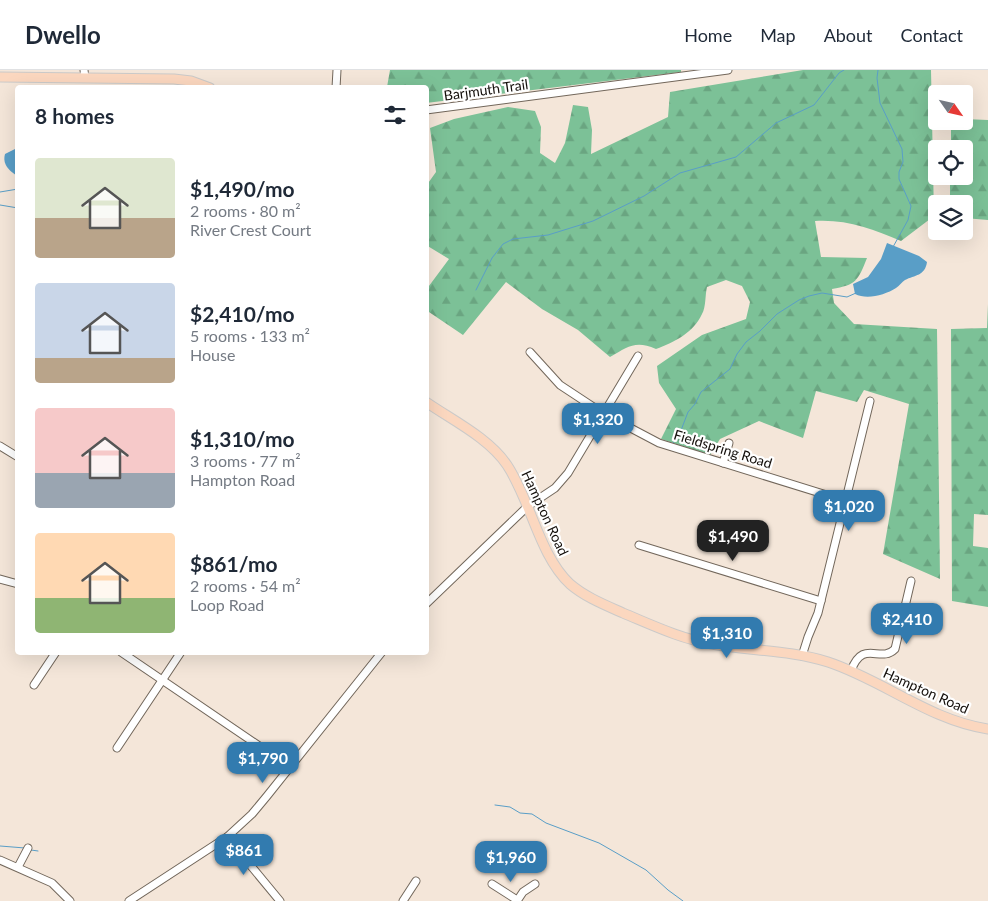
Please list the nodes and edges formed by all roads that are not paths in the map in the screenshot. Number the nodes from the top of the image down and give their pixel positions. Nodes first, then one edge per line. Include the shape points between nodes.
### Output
1 (337, 70) edge
2 (728, 70) edge
3 (84, 74) edge
4 (0, 77) edge
5 (202, 85) edge
6 (336, 85) edge
7 (429, 110) edge
8 (530, 352) dead end
9 (638, 356) dead end
10 (870, 400) dead end
11 (429, 404) edge
12 (604, 414) junction
13 (729, 443) dead end
14 (0, 446) edge
15 (15, 455) edge
16 (723, 463) junction
17 (846, 501) junction
18 (528, 506) junction
19 (640, 545) dead end
20 (0, 579) edge
21 (910, 581) dead end
22 (15, 583) edge
23 (429, 601) edge
24 (821, 601) junction
25 (54, 655) edge
26 (125, 655) edge
27 (179, 655) edge
28 (380, 655) edge
29 (802, 656) junction
30 (851, 671) junction
31 (162, 680) junction
32 (34, 685) dead end
33 (988, 729) edge
34 (117, 748) dead end
35 (290, 767) junction
36 (227, 837) junction
37 (28, 848) dead end
38 (0, 860) edge
39 (18, 867) junction
40 (416, 881) dead end
41 (492, 884) dead end
42 (535, 884) dead end
43 (70, 901) edge
44 (130, 901) edge
45 (280, 901) edge
46 (403, 901) edge
47 (517, 901) edge

1 - 6 street
2 - 7 street, Barjmuth Trail
3 - 4 main road
3 - 5 main road via 174,79
8 - 12 street, Fieldspring Road via 560,385
9 - 12 street
10 - 17 street
11 - 18 main road, Hampton Road via 495,451 514,476
12 - 16 street, Fieldspring Road via 659,443
12 - 18 street via 568,473 555,488
13 - 16 street
14 - 15 street
16 - 17 street, Fieldspring Road
17 - 24 street
18 - 23 street
18 - 29 main road, Hampton Road via 558,570 571,584 594,599 695,641
19 - 24 street
20 - 22 street
21 - 30 street via 895,649 889,653 861,655
24 - 29 street
25 - 32 street
26 - 31 street
27 - 31 street
28 - 35 street
29 - 30 main road, Hampton Road
30 - 33 main road, Hampton Road via 932,712
31 - 34 street
31 - 35 street
35 - 36 street via 252,814
36 - 44 street
36 - 45 street
37 - 39 street
38 - 39 street
39 - 43 street via 52,883
40 - 46 street
41 - 47 street
42 - 47 street

